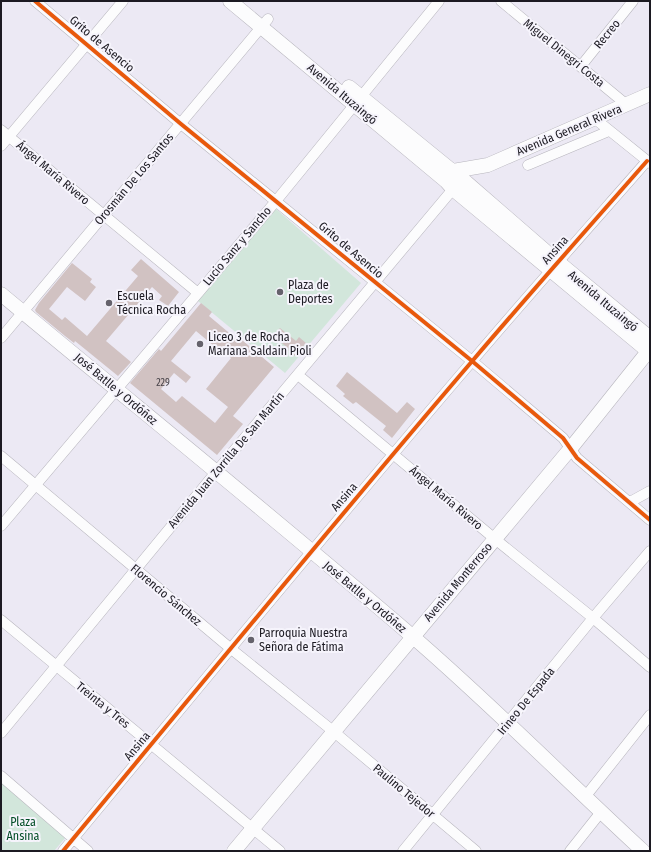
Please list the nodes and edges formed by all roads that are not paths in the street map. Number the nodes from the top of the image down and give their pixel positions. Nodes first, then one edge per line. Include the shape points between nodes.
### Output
1 (34, 1) edge
2 (123, 1) edge
3 (230, 1) edge
4 (245, 1) edge
5 (439, 1) edge
6 (501, 1) edge
7 (633, 1) edge
8 (264, 23) junction
9 (86, 44) junction
10 (581, 66) junction
11 (650, 94) edge
12 (358, 100) junction
13 (628, 105) junction
14 (594, 118) junction
15 (181, 124) junction
16 (609, 131) junction
17 (5, 133) edge
18 (1, 146) edge
19 (649, 162) edge
20 (488, 165) junction
21 (528, 165) dead end
22 (450, 180) junction
23 (467, 183) junction
24 (276, 201) junction
25 (104, 214) junction
26 (554, 266) junction
27 (374, 282) junction
28 (198, 293) junction
29 (1, 294) edge
30 (22, 312) junction
31 (1, 338) edge
32 (650, 347) edge
33 (472, 361) junction
34 (298, 375) junction
35 (116, 389) junction
36 (571, 448) junction
37 (394, 455) junction
38 (1, 456) edge
39 (216, 472) junction
40 (36, 485) junction
41 (650, 491) edge
42 (630, 502) junction
43 (650, 520) edge
44 (1, 526) edge
45 (495, 539) junction
46 (311, 551) junction
47 (650, 551) edge
48 (136, 570) junction
49 (593, 618) junction
50 (1, 620) edge
51 (413, 637) junction
52 (230, 648) junction
53 (56, 667) junction
54 (650, 667) edge
55 (650, 714) edge
56 (508, 722) junction
57 (333, 731) junction
58 (1, 733) edge
59 (152, 745) junction
60 (1, 776) edge
61 (585, 797) junction
62 (601, 812) junction
63 (433, 816) junction
64 (253, 828) junction
65 (73, 838) junction
66 (63, 851) edge
67 (88, 851) edge
68 (234, 851) edge
69 (280, 851) edge
70 (402, 851) edge
71 (476, 851) edge
72 (570, 851) edge
73 (643, 851) edge

1 - 9 street, Grito de Asencio
2 - 9 street
3 - 8 street, Avenida Ituzaingó
4 - 8 street, Avenida Ituzaingó
5 - 12 street, Lucio Sanz y Sancho
6 - 10 street, Miguel Dinegri Costa
7 - 10 street, Recreo
8 - 12 street, Avenida Ituzaingó
8 - 15 street, Orosmán De Los Santos
9 - 15 street, Grito de Asencio
9 - 17 street
10 - 13 street, Miguel Dinegri Costa
11 - 13 street, Avenida General Rivera
12 - 22 street, Avenida Ituzaingó
12 - 24 street, Lucio Sanz y Sancho
13 - 14 street, Avenida General Rivera
14 - 16 street
14 - 20 street, Avenida General Rivera
15 - 24 street, Grito de Asencio
15 - 25 street, Orosmán De Los Santos
16 - 19 street
16 - 21 street
17 - 18 street
17 - 25 street, Ángel María Rivero
19 - 26 street, Ansina
20 - 22 street, Avenida General Rivera
20 - 23 street, Avenida General Rivera
22 - 23 street via 461,188
22 - 26 street, Avenida Ituzaingó
22 - 27 street, Avenida Juan Zorrilla De San Martín
23 - 26 street, Avenida Ituzaingó
24 - 27 street, Grito de Asencio
24 - 28 street, Lucio Sanz y Sancho
25 - 28 street, Ángel María Rivero
25 - 30 street, Orosmán De Los Santos
26 - 32 street, Avenida Ituzaingó
26 - 33 street, Ansina
27 - 33 street, Grito de Asencio
27 - 34 street, Avenida Juan Zorrilla De San Martín
28 - 35 street, Lucio Sanz y Sancho
29 - 30 street, José Batlle y Ordóñez
30 - 31 street, Orosmán De Los Santos
30 - 35 street, José Batlle y Ordóñez
32 - 36 street, Avenida Monterroso
33 - 36 street, Grito de Asencio via 563,438
33 - 37 street, Ansina
34 - 37 street, Ángel María Rivero
34 - 39 street, Avenida Juan Zorrilla De San Martín
35 - 39 street, José Batlle y Ordóñez
35 - 40 street, Lucio Sanz y Sancho
36 - 42 street, Grito de Asencio via 577,458
36 - 45 street, Avenida Monterroso
37 - 45 street, Ángel María Rivero
37 - 46 street, Ansina
38 - 40 street, Florencio Sánchez
39 - 46 street, José Batlle y Ordóñez
39 - 48 street, Avenida Juan Zorrilla De San Martín
40 - 44 street, Lucio Sanz y Sancho
40 - 48 street, Florencio Sánchez
41 - 42 street
42 - 43 street, Grito de Asencio
45 - 49 street, Ángel María Rivero
45 - 51 street, Avenida Monterroso
46 - 51 street, José Batlle y Ordóñez
46 - 52 street, Ansina
47 - 49 street, Irineo De Espada
48 - 52 street, Florencio Sánchez
48 - 53 street, Avenida Juan Zorrilla De San Martín
49 - 54 street, Ángel María Rivero
49 - 56 street, Irineo De Espada
50 - 53 street, Treinta y Tres
51 - 56 street, José Batlle y Ordóñez
51 - 57 street, Avenida Monterroso
52 - 57 street, Florencio Sánchez
52 - 59 street, Ansina
53 - 58 street, Avenida Juan Zorrilla De San Martín
53 - 59 street, Treinta y Tres
55 - 61 street
56 - 61 street, José Batlle y Ordóñez
56 - 63 street, Irineo De Espada
57 - 63 street, Paulino Tejedor
57 - 64 street, Avenida Monterroso
59 - 64 street, Treinta y Tres
59 - 65 street, Ansina
60 - 65 street
61 - 62 street, José Batlle y Ordóñez
62 - 72 street
62 - 73 street, José Batlle y Ordóñez
63 - 70 street, Irineo De Espada
63 - 71 street, Paulino Tejedor
64 - 68 street, Avenida Monterroso
64 - 69 street, Treinta y Tres
65 - 66 street, Ansina
65 - 67 street

